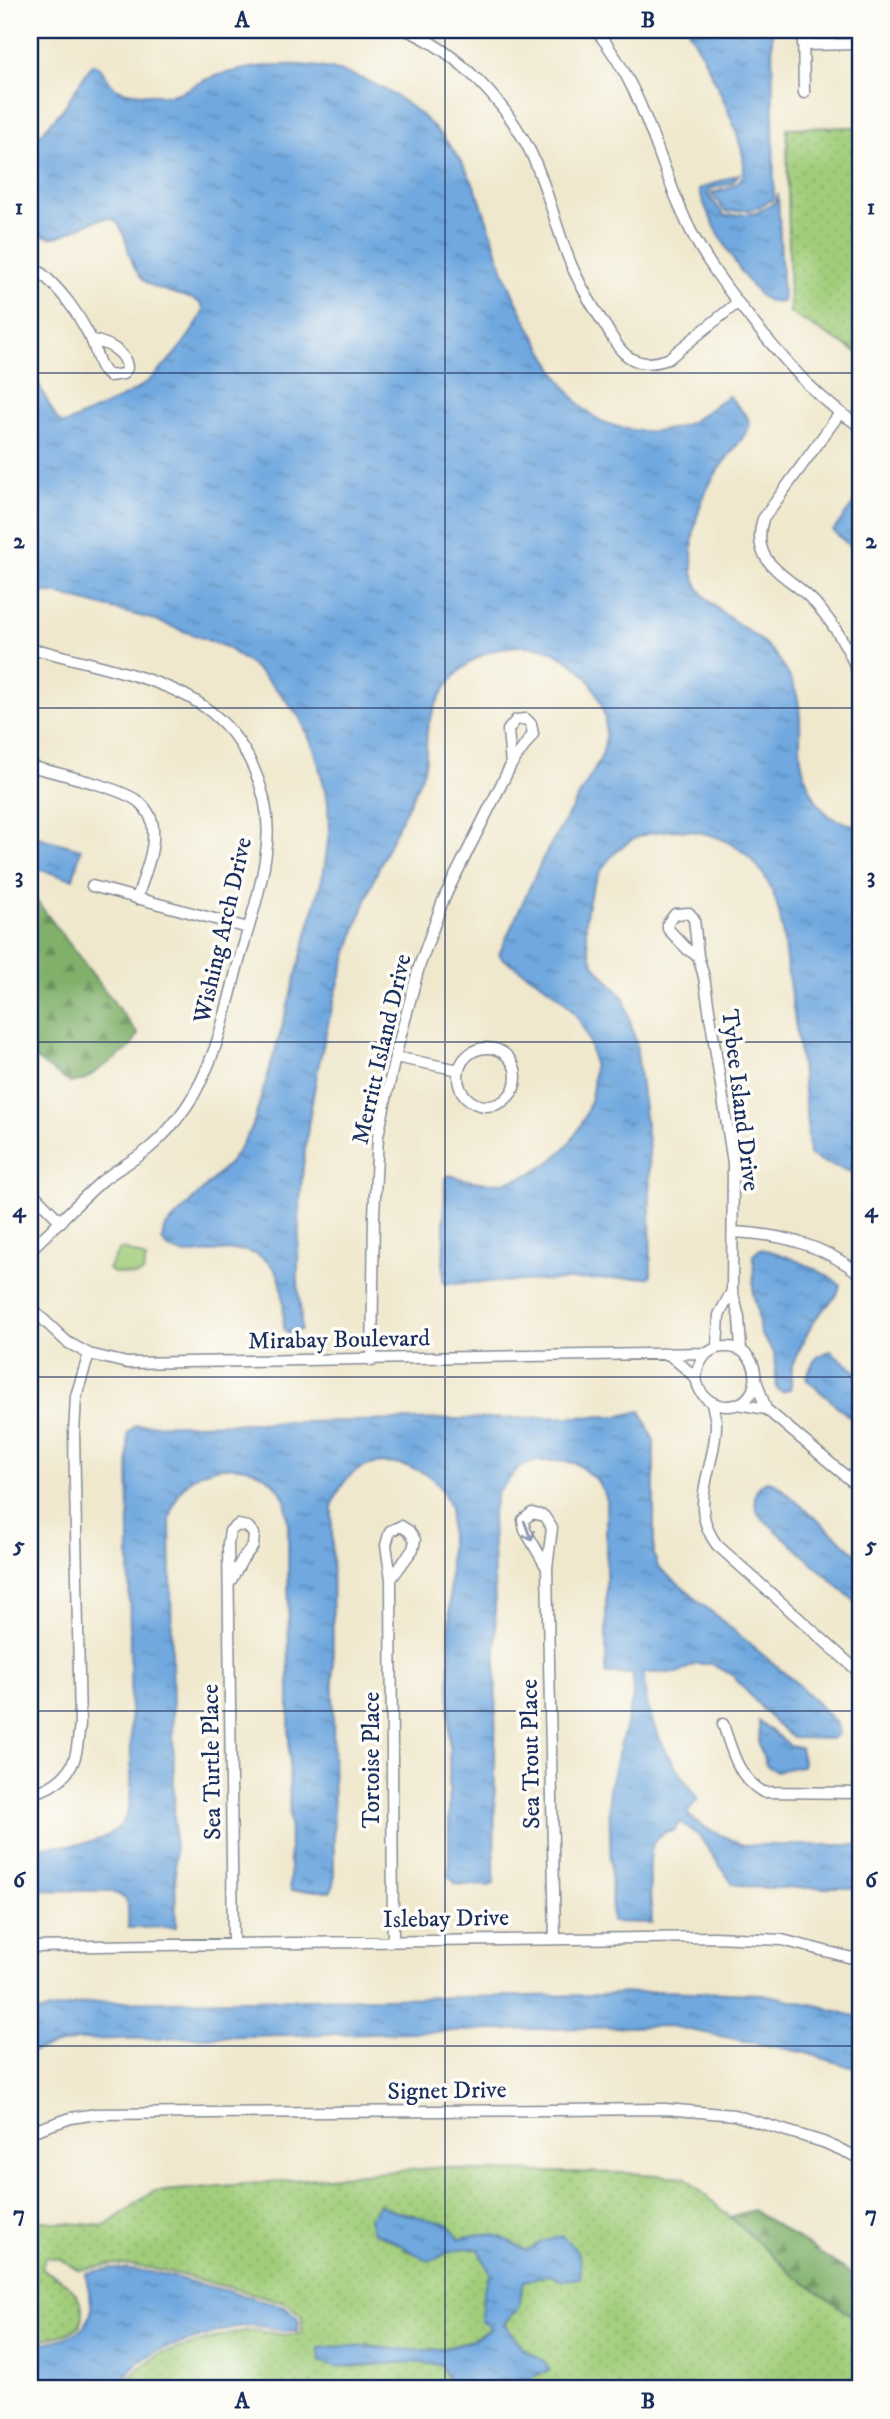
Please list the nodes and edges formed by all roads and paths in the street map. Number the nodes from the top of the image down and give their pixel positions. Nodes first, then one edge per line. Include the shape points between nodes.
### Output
1 (32, 30) edge
2 (406, 30) edge
3 (596, 30) edge
4 (803, 30) edge
5 (30, 36) edge
6 (860, 44) edge
7 (803, 45) junction
8 (804, 93) dead end
9 (30, 276) edge
10 (737, 303) junction
11 (92, 340) dead end
12 (839, 414) junction
13 (860, 426) edge
14 (30, 651) edge
15 (860, 680) edge
16 (510, 765) dead end
17 (30, 766) edge
18 (92, 886) dead end
19 (137, 899) junction
20 (248, 928) junction
21 (698, 956) dead end
22 (395, 1057) junction
23 (459, 1070) junction
24 (30, 1190) edge
25 (61, 1222) junction
26 (734, 1232) junction
27 (30, 1250) edge
28 (860, 1274) edge
29 (732, 1292) junction
30 (30, 1307) edge
31 (720, 1313) junction
32 (738, 1313) junction
33 (741, 1350) junction
34 (712, 1351) junction
35 (667, 1353) junction
36 (89, 1354) junction
37 (372, 1360) junction
38 (696, 1380) junction
39 (756, 1380) junction
40 (712, 1403) junction
41 (734, 1405) junction
42 (766, 1409) junction
43 (716, 1422) junction
44 (860, 1488) edge
45 (547, 1568) junction
46 (391, 1579) dead end
47 (230, 1582) junction
48 (860, 1673) edge
49 (723, 1724) dead end
50 (30, 1793) edge
51 (860, 1793) edge
52 (555, 1938) junction
53 (393, 1940) junction
54 (233, 1942) junction
55 (30, 1947) edge
56 (860, 1960) edge
57 (30, 2132) edge
58 (860, 2158) edge

1 - 5 street
2 - 10 street via 455,59 515,127 541,178 574,271 625,354 638,362 668,359
3 - 10 street via 641,102 686,222
4 - 7 street
6 - 7 street
7 - 8 street
9 - 11 street via 39,271 60,289
10 - 12 street via 795,374
12 - 13 street
12 - 15 street via 763,519 758,533 769,564 814,601 831,622
14 - 20 street, Wishing Arch Drive via 174,690 211,712 241,745 262,791 268,842
16 - 22 street, Merritt Island Drive via 444,898 419,967
17 - 19 street via 121,792 149,812 153,844
18 - 19 street
19 - 20 street
20 - 25 street, Wishing Arch Drive via 220,1032 187,1106 147,1150 104,1179
21 - 26 street, Tybee Island Drive via 733,1163
22 - 23 street
22 - 37 street, Merritt Island Drive via 378,1136
23 - 23 street via 465,1096 481,1105 506,1098 515,1083 513,1063 489,1048 470,1054
24 - 25 street
25 - 27 street, Wishing Arch Drive
26 - 28 street via 796,1241 825,1251
26 - 29 street, Tybee Island Drive
29 - 31 street, Tybee Island Drive
29 - 32 street, Tybee Island Drive
30 - 36 street, Mirabay Boulevard via 67,1342
31 - 32 street
31 - 34 street, Tybee Island Drive
32 - 33 street, Tybee Island Drive
33 - 34 street, Mirabay Boulevard
33 - 39 street via 753,1363
34 - 35 street, Mirabay Boulevard
34 - 38 street via 697,1370
35 - 37 street, Mirabay Boulevard
35 - 38 street
36 - 37 street, Mirabay Boulevard via 127,1363
36 - 50 street via 76,1396 74,1434 80,1725 74,1762 43,1792
38 - 40 street
39 - 41 street via 747,1398
39 - 42 street
40 - 41 street
40 - 43 street
41 - 42 street
41 - 43 street
42 - 44 street
43 - 48 street via 702,1499 708,1534
45 -> 45 street, Sea Trout Place via 552,1528 544,1516 532,1513 523,1520 525,1530
45 - 52 street, Sea Trout Place
46 - 53 street, Tortoise Place
47 - 47 street, Sea Turtle Place via 253,1546 254,1534 248,1527 238,1525 230,1531
47 - 54 street, Sea Turtle Place
49 - 51 street via 744,1777 763,1793
52 - 53 street, Islebay Drive
52 - 56 street, Islebay Drive via 782,1940
53 - 54 street, Islebay Drive
54 - 55 street, Islebay Drive
57 - 58 street, Signet Drive via 96,2114 665,2109 734,2115 823,2141

